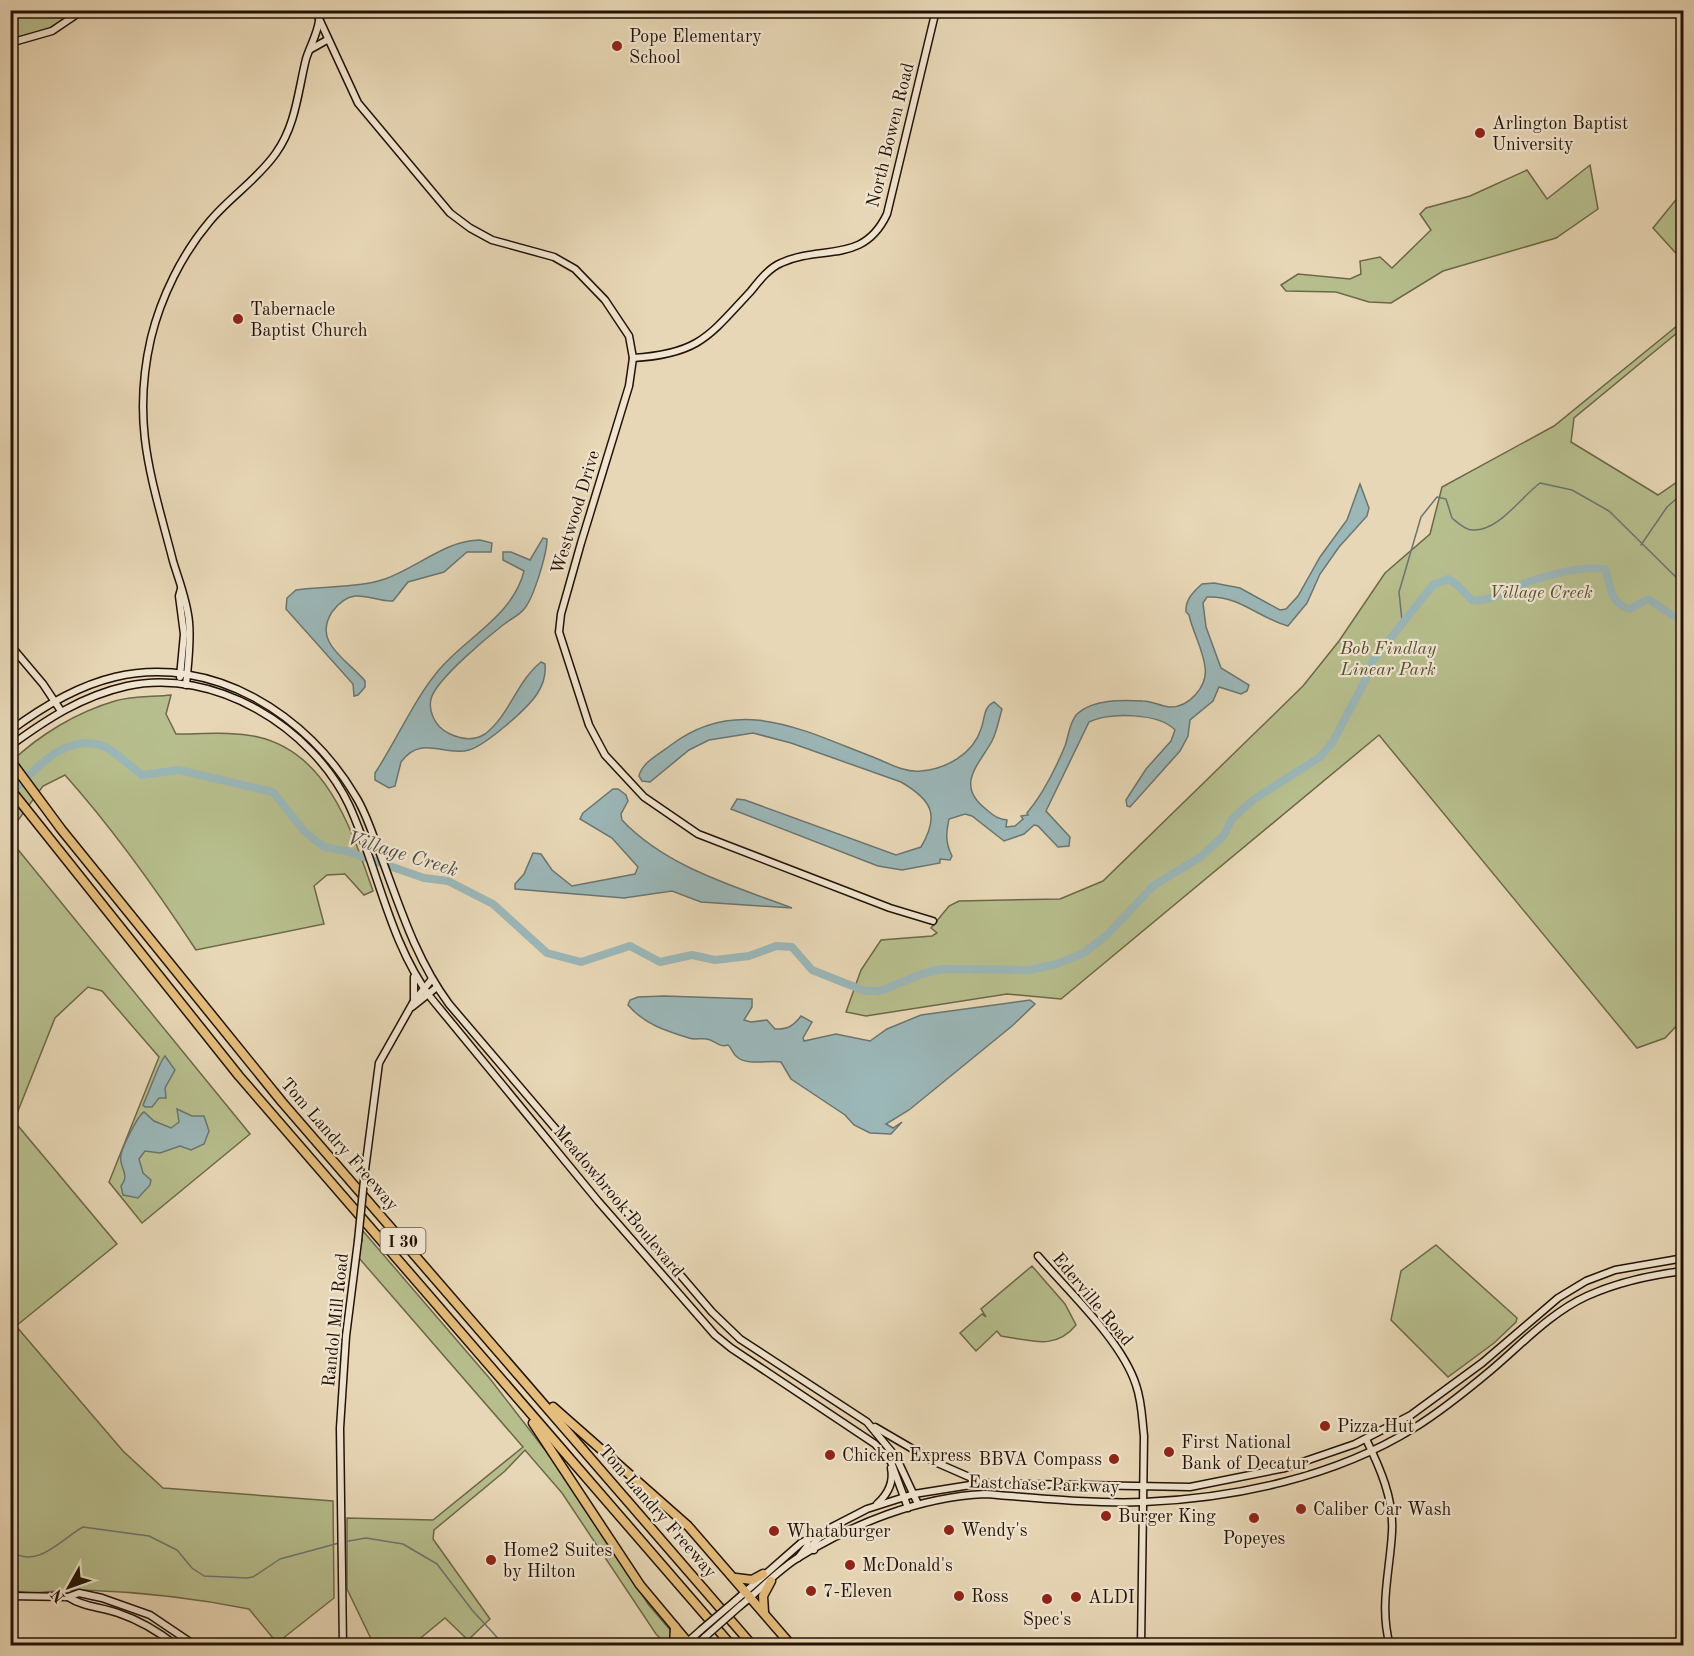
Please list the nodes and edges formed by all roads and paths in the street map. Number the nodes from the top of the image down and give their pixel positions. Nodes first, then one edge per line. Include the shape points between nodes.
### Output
1 (83, 10) edge
2 (315, 10) edge
3 (936, 10) edge
4 (320, 20) junction
5 (327, 40) junction
6 (10, 43) edge
7 (311, 50) junction
8 (633, 358) junction
9 (10, 645) edge
10 (184, 675) junction
11 (183, 685) junction
12 (55, 700) junction
13 (61, 711) junction
14 (10, 730) edge
15 (10, 746) edge
16 (10, 760) edge
17 (10, 789) edge
18 (933, 921) dead end
19 (413, 970) junction
20 (432, 980) junction
21 (436, 987) junction
22 (426, 991) junction
23 (413, 1004) junction
24 (564, 1139) junction
25 (553, 1146) junction
26 (640, 1230) junction
27 (631, 1239) junction
28 (1038, 1256) dead end
29 (1683, 1258) edge
30 (1683, 1271) edge
31 (1558, 1298) junction
32 (731, 1331) junction
33 (1533, 1332) junction
34 (723, 1341) junction
35 (522, 1378) junction
36 (1458, 1381) junction
37 (509, 1388) junction
38 (1466, 1389) junction
39 (867, 1422) junction
40 (1366, 1439) junction
41 (1372, 1451) junction
42 (888, 1459) junction
43 (1258, 1474) junction
44 (983, 1483) junction
45 (1260, 1486) junction
46 (1142, 1488) junction
47 (914, 1494) junction
48 (904, 1497) junction
49 (1142, 1502) junction
50 (918, 1504) junction
51 (908, 1508) junction
52 (867, 1509) junction
53 (826, 1530) junction
54 (807, 1540) junction
55 (814, 1550) junction
56 (797, 1558) junction
57 (764, 1574) junction
58 (734, 1577) junction
59 (771, 1581) junction
60 (749, 1595) junction
61 (10, 1596) edge
62 (68, 1597) junction
63 (738, 1603) junction
64 (764, 1612) junction
65 (675, 1627) junction
66 (689, 1645) edge
67 (177, 1646) edge
68 (196, 1646) edge
69 (343, 1646) edge
70 (674, 1646) edge
71 (732, 1646) edge
72 (753, 1646) edge
73 (792, 1646) edge
74 (1140, 1646) edge
75 (1390, 1646) edge

1 - 6 main road via 52,31
2 - 4 main road, Westwood Drive
3 - 8 main road, North Bowen Road via 887,214 876,232 846,251 802,255 779,263 709,334 670,355
4 - 5 main road, Westwood Drive
4 - 7 main road
5 - 7 main road
5 - 8 main road, Westwood Drive via 357,103 440,202 461,222 492,240 554,257 575,269 594,286 625,326
7 - 10 main road via 285,139 264,167 210,221 190,249 168,289 152,336 143,393 145,449 181,589
8 - 18 main road, Westwood Drive via 629,386 561,615 559,638 592,730 613,766 630,784 698,834
9 - 12 main road
10 - 11 main road
10 - 12 main road via 116,676
10 - 20 main road via 262,700 296,723 339,771 357,798 413,942
11 - 13 main road, Meadowbrook Boulevard via 128,686 76,702
11 - 19 main road, Meadowbrook Boulevard via 243,702 270,717 316,757 338,786 361,835
12 - 13 main road
12 - 14 main road
13 - 15 main road, Meadowbrook Boulevard
16 - 35 highway, Tom Landry Freeway / I 30 via 61,829 282,1102
17 - 37 highway, Tom Landry Freeway / I 30 via 239,1076
19 - 22 main road, Meadowbrook Boulevard
19 - 23 main road
20 - 21 main road, Meadowbrook Boulevard
20 - 22 main road, Randol Mill Road
21 - 22 main road, Randol Mill Road
21 - 24 main road, Meadowbrook Boulevard
22 - 23 main road, Randol Mill Road
22 - 25 main road, Meadowbrook Boulevard
23 - 69 main road, Randol Mill Road, bridge via 379,1063 342,1375
24 - 25 main road
24 - 26 main road, Meadowbrook Boulevard
25 - 27 main road, Meadowbrook Boulevard
26 - 27 main road
26 - 32 main road, Meadowbrook Boulevard
27 - 34 main road, Meadowbrook Boulevard
28 - 46 main road, Ederville Road via 1112,1342 1131,1372 1141,1402
29 - 31 main road via 1602,1274
30 - 33 main road via 1641,1278 1586,1297
31 - 33 main road via 1535,1321
31 - 36 main road, Eastchase Parkway
32 - 34 main road
32 - 39 main road, Meadowbrook Boulevard
33 - 38 main road, Eastchase Parkway
34 - 42 main road, Meadowbrook Boulevard via 858,1431
35 - 58 highway via 688,1526
35 - 72 highway, Tom Landry Freeway / I 30
36 - 38 main road
36 - 40 main road, Eastchase Parkway via 1409,1416
37 - 65 highway via 640,1585
37 - 71 highway, Tom Landry Freeway / I 30
38 - 41 main road, Eastchase Parkway via 1416,1427
39 - 44 main road via 927,1457
39 - 47 main road, Meadowbrook Boulevard via 896,1457
40 - 41 main road
40 - 43 main road, Eastchase Parkway
41 - 45 main road, Eastchase Parkway via 1304,1476
41 - 75 main road via 1391,1509 1384,1596 1384,1625
42 - 48 main road, Meadowbrook Boulevard
42 - 52 main road via 892,1476 889,1489 880,1502
43 - 45 main road
43 - 46 main road, Eastchase Parkway via 1190,1487
44 - 46 main road, Eastchase Parkway
44 - 47 main road, Eastchase Parkway
45 - 49 main road, Eastchase Parkway via 1198,1498
46 - 49 main road, Ederville Road
47 - 48 main road, Eastchase Parkway
47 - 50 main road, Meadowbrook Boulevard
48 - 51 main road, Meadowbrook Boulevard
48 - 52 main road, Eastchase Parkway
49 - 50 main road, Eastchase Parkway via 985,1494
49 - 74 main road, Ederville Road
50 - 51 main road, Eastchase Parkway
51 - 55 main road, Eastchase Parkway via 850,1530
52 - 53 main road, Eastchase Parkway
53 - 54 main road, Eastchase Parkway
53 - 55 main road via 813,1544
54 - 56 main road via 808,1545
54 - 57 main road, Eastchase Parkway
55 - 56 main road, Eastchase Parkway
56 - 59 main road, Eastchase Parkway
57 - 58 highway via 746,1581
57 - 60 main road, Eastchase Parkway
58 - 60 highway
59 - 60 main road, Eastchase Parkway
59 - 64 highway via 764,1595
60 - 63 main road, Eastchase Parkway
60 - 64 highway
61 - 62 main road
62 - 67 main road via 78,1604 131,1618
62 - 68 main road via 80,1593 143,1612
63 - 66 main road, Eastchase Parkway, bridge via 701,1630
63 - 66 main road, Eastchase Parkway, bridge via 706,1636
64 - 73 highway
65 - 66 highway
65 - 70 highway

